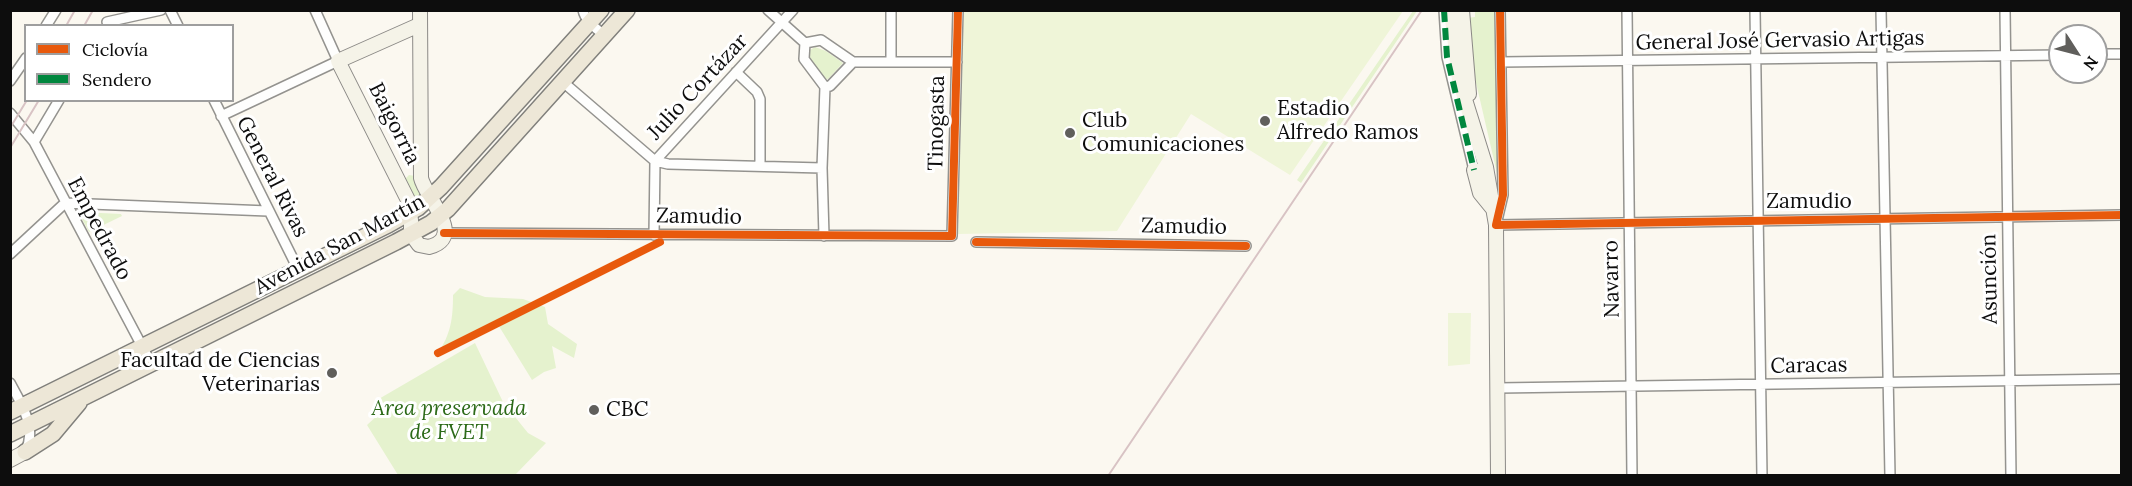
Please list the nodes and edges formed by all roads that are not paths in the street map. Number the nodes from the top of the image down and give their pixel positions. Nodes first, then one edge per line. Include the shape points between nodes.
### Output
1 (56, 10) edge
2 (114, 10) edge
3 (161, 10) edge
4 (170, 10) edge
5 (315, 10) edge
6 (420, 10) edge
7 (601, 10) edge
8 (627, 10) edge
9 (768, 10) edge
10 (793, 10) edge
11 (891, 10) edge
12 (957, 10) edge
13 (1444, 10) edge
14 (1451, 10) edge
15 (1462, 10) edge
16 (1500, 10) edge
17 (1627, 10) edge
18 (1755, 10) edge
19 (1881, 10) edge
20 (2004, 10) edge
21 (587, 17) edge
22 (782, 23) junction
23 (47, 24) edge
24 (106, 24) edge
25 (177, 24) edge
26 (419, 25) junction
27 (604, 35) junction
28 (805, 43) junction
29 (2005, 55) junction
30 (2048, 55) edge
31 (1883, 57) junction
32 (1756, 60) junction
33 (24, 61) edge
34 (339, 61) junction
35 (1627, 61) junction
36 (853, 62) junction
37 (891, 62) junction
38 (957, 62) junction
39 (1501, 62) junction
40 (736, 72) junction
41 (10, 81) edge
42 (563, 82) junction
43 (825, 87) junction
44 (58, 102) edge
45 (215, 102) edge
46 (10, 113) edge
47 (221, 116) junction
48 (1470, 120) junction
49 (34, 142) junction
50 (655, 161) junction
51 (760, 166) junction
52 (822, 168) junction
53 (1474, 170) joint
54 (421, 174) junction
55 (400, 181) junction
56 (430, 197) junction
57 (65, 203) junction
58 (268, 211) junction
59 (411, 212) junction
60 (2121, 215) edge
61 (441, 216) junction
62 (1495, 218) junction
63 (2007, 218) junction
64 (1886, 219) junction
65 (1758, 220) junction
66 (1629, 223) junction
67 (444, 233) junction
68 (411, 234) junction
69 (654, 235) junction
70 (824, 236) junction
71 (952, 236) joint
72 (976, 242) dead end
73 (1246, 246) dead end
74 (10, 254) edge
75 (298, 269) junction
76 (142, 346) junction
77 (152, 364) junction
78 (2121, 379) edge
79 (2009, 381) junction
80 (10, 383) edge
81 (1888, 383) junction
82 (1761, 385) junction
83 (1631, 386) junction
84 (1498, 388) junction
85 (83, 399) junction
86 (16, 409) edge
87 (29, 425) junction
88 (10, 434) edge
89 (26, 452) junction
90 (10, 460) edge
91 (1498, 476) edge
92 (1632, 476) edge
93 (1762, 476) edge
94 (1890, 476) edge
95 (2011, 476) edge

1 - 23 street
2 - 24 street
3 - 24 street
4 - 25 street
5 - 34 street, Baigorria
6 - 26 main road
7 - 21 main road, Avenida San Martín
8 - 27 main road, Avenida San Martín
9 - 22 street
10 - 22 street, Julio Cortázar
11 - 37 street
12 - 38 street, Tinogasta
13 - 53 street via 1447,57
14 - 48 main road via 1459,80
15 - 48 main road
16 - 39 street
17 - 35 street, Navarro
18 - 32 street
19 - 31 street
20 - 29 street, Asunción
21 - 27 street
21 - 56 main road, Avenida San Martín
22 - 28 street
22 - 40 street, Julio Cortázar
26 - 34 main road
26 - 54 main road
27 - 42 main road, Avenida San Martín
28 - 36 street via 821,40
28 - 43 street via 804,59
29 - 30 street, General José Gervasio Artigas
29 - 31 street, General José Gervasio Artigas
29 - 63 street, Asunción
31 - 32 street, General José Gervasio Artigas
31 - 64 street
32 - 35 street, General José Gervasio Artigas
32 - 65 street
33 - 41 street
34 - 47 street
34 - 55 main road, Baigorria
35 - 39 street, General José Gervasio Artigas
35 - 66 street, Navarro
36 - 37 street
36 - 43 street
37 - 38 street
38 - 71 street, Tinogasta
39 - 62 street via 1503,195
40 - 50 street, Julio Cortázar
40 - 51 street via 757,92 759,99
42 - 50 street
42 - 61 main road, Avenida San Martín
43 - 52 street
44 - 49 street
45 - 47 street, General Rivas
46 - 49 street, Empedrado
47 - 58 street, General Rivas
48 - 62 main road via 1486,167
49 - 57 street, Empedrado
50 - 51 street
50 - 69 street, Julio Cortázar
51 - 52 street
52 - 70 street
53 - 62 main road via 1480,193
54 - 55 main road via 408,172
54 - 56 main road
55 - 59 main road, Baigorria
56 - 59 main road, Avenida San Martín
56 - 61 main road
57 - 58 street
57 - 74 street
57 - 76 street, Empedrado
58 - 75 street, General Rivas
59 - 68 main road, Baigorria
59 - 75 main road, Avenida San Martín
60 - 63 street, Zamudio
61 - 67 main road
61 - 68 main road, Avenida San Martín
62 - 66 street, Zamudio
62 - 84 main road
63 - 64 street, Zamudio
63 - 79 street, Asunción
64 - 65 street, Zamudio
64 - 81 street
65 - 66 street, Zamudio
65 - 82 street
66 - 83 street, Navarro
67 - 68 main road via 433,246 419,245
67 - 69 street, Zamudio
68 - 77 main road, Avenida San Martín
69 - 70 street, Zamudio
70 - 71 street, Zamudio
72 - 73 street, Zamudio
75 - 76 main road, Avenida San Martín
76 - 77 street, Empedrado
76 - 86 main road, Avenida San Martín
77 - 85 main road, Avenida San Martín
78 - 79 street, Caracas
79 - 81 street, Caracas
79 - 95 street, Asunción
80 - 86 street
81 - 82 street, Caracas
81 - 94 street
82 - 83 street, Caracas
82 - 93 street
83 - 84 street, Caracas
83 - 92 street, Navarro
84 - 91 main road
85 - 87 main road, Avenida San Martín
85 - 89 main road via 53,434
86 - 87 street
87 - 88 main road, Avenida San Martín
87 - 89 street via 31,438
89 - 90 main road

